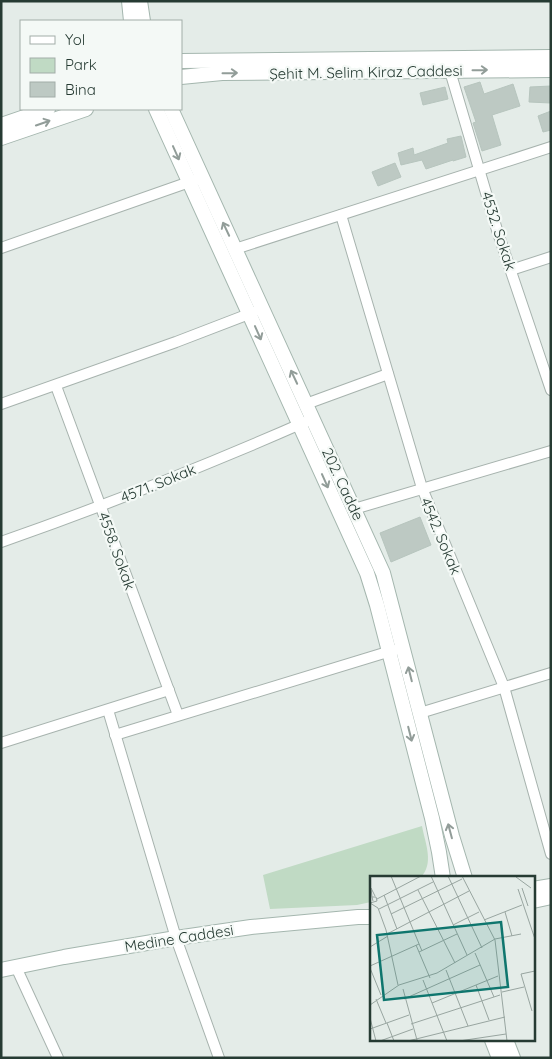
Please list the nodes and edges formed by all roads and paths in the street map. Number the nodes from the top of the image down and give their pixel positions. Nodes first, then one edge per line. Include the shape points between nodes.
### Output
1 (129, 1) edge
2 (140, 1) edge
3 (131, 20) edge
4 (143, 20) edge
5 (551, 57) edge
6 (182, 61) edge
7 (551, 70) edge
8 (450, 71) junction
9 (182, 78) edge
10 (45, 110) edge
11 (83, 110) edge
12 (156, 110) edge
13 (171, 110) edge
14 (1, 125) edge
15 (1, 138) edge
16 (551, 148) edge
17 (480, 170) junction
18 (203, 178) junction
19 (189, 182) junction
20 (341, 215) junction
21 (1, 248) edge
22 (235, 249) junction
23 (551, 258) edge
24 (511, 270) junction
25 (262, 308) junction
26 (249, 314) junction
27 (388, 374) junction
28 (56, 386) junction
29 (551, 390) edge
30 (1, 404) edge
31 (306, 404) junction
32 (313, 418) junction
33 (299, 424) junction
34 (551, 451) edge
35 (422, 488) junction
36 (101, 507) junction
37 (354, 509) junction
38 (1, 542) edge
39 (403, 647) junction
40 (389, 651) junction
41 (551, 673) edge
42 (504, 687) junction
43 (169, 690) junction
44 (108, 710) junction
45 (420, 713) junction
46 (178, 715) junction
47 (115, 734) junction
48 (1, 743) edge
49 (551, 854) edge
50 (443, 876) edge
51 (464, 876) edge
52 (551, 886) edge
53 (534, 889) edge
54 (551, 897) edge
55 (534, 901) edge
56 (367, 916) edge
57 (176, 938) junction
58 (16, 967) junction
59 (1, 970) edge
60 (493, 1042) edge
61 (507, 1042) edge
62 (58, 1058) edge
63 (219, 1058) edge
64 (499, 1058) edge
65 (513, 1058) edge

1 - 3 main road
2 - 4 main road
5 - 6 main road, Şehit M. Selim Kiraz Caddesi
8 -> 7 main road, Şehit M. Selim Kiraz Caddesi
9 -> 8 main road, Şehit M. Selim Kiraz Caddesi via 222,73
8 - 17 street, 4532. Sokak
10 - 14 main road
15 -> 11 main road
12 -> 19 main road, 202. Cadde
13 - 18 main road, 202. Cadde
16 - 17 street
17 - 20 street
17 - 24 street, 4532. Sokak
18 - 19 street
22 -> 18 main road, 202. Cadde
19 - 21 street
19 - 26 main road, 202. Cadde
20 - 22 street
20 - 27 street, 4542. Sokak
22 - 25 main road, 202. Cadde
23 - 24 street
24 - 29 street, 4532. Sokak
25 - 26 street
31 -> 25 main road, 202. Cadde
26 - 28 street
26 -> 33 main road, 202. Cadde
27 - 31 street
27 - 35 street, 4542. Sokak
28 - 30 street
28 - 36 street, 4558. Sokak
31 - 32 main road, 202. Cadde
32 - 33 street, 4571. Sokak
32 - 37 main road, 202. Cadde
33 - 36 street, 4571. Sokak
33 -> 40 main road, 202. Cadde via 367,573
34 - 35 street
35 - 37 street
35 - 42 street, 4542. Sokak
36 - 38 street, 4571. Sokak
36 - 43 street, 4558. Sokak
37 - 39 main road, 202. Cadde via 383,573
39 - 40 street
45 -> 39 main road, 202. Cadde
40 - 46 street
40 -> 50 main road, 202. Cadde via 435,832
41 - 42 street
42 - 45 street
42 - 49 street, 4542. Sokak
43 - 44 street
43 - 46 street, 4558. Sokak
44 - 47 street
44 - 48 street
51 -> 45 main road, 202. Cadde
46 - 47 street
47 - 57 street
52 - 53 main road
54 - 55 main road
56 - 57 main road, Medine Caddesi
57 - 58 main road, Medine Caddesi
57 - 63 street
58 - 59 main road, Medine Caddesi
58 - 62 street
60 - 64 main road
61 - 65 main road

